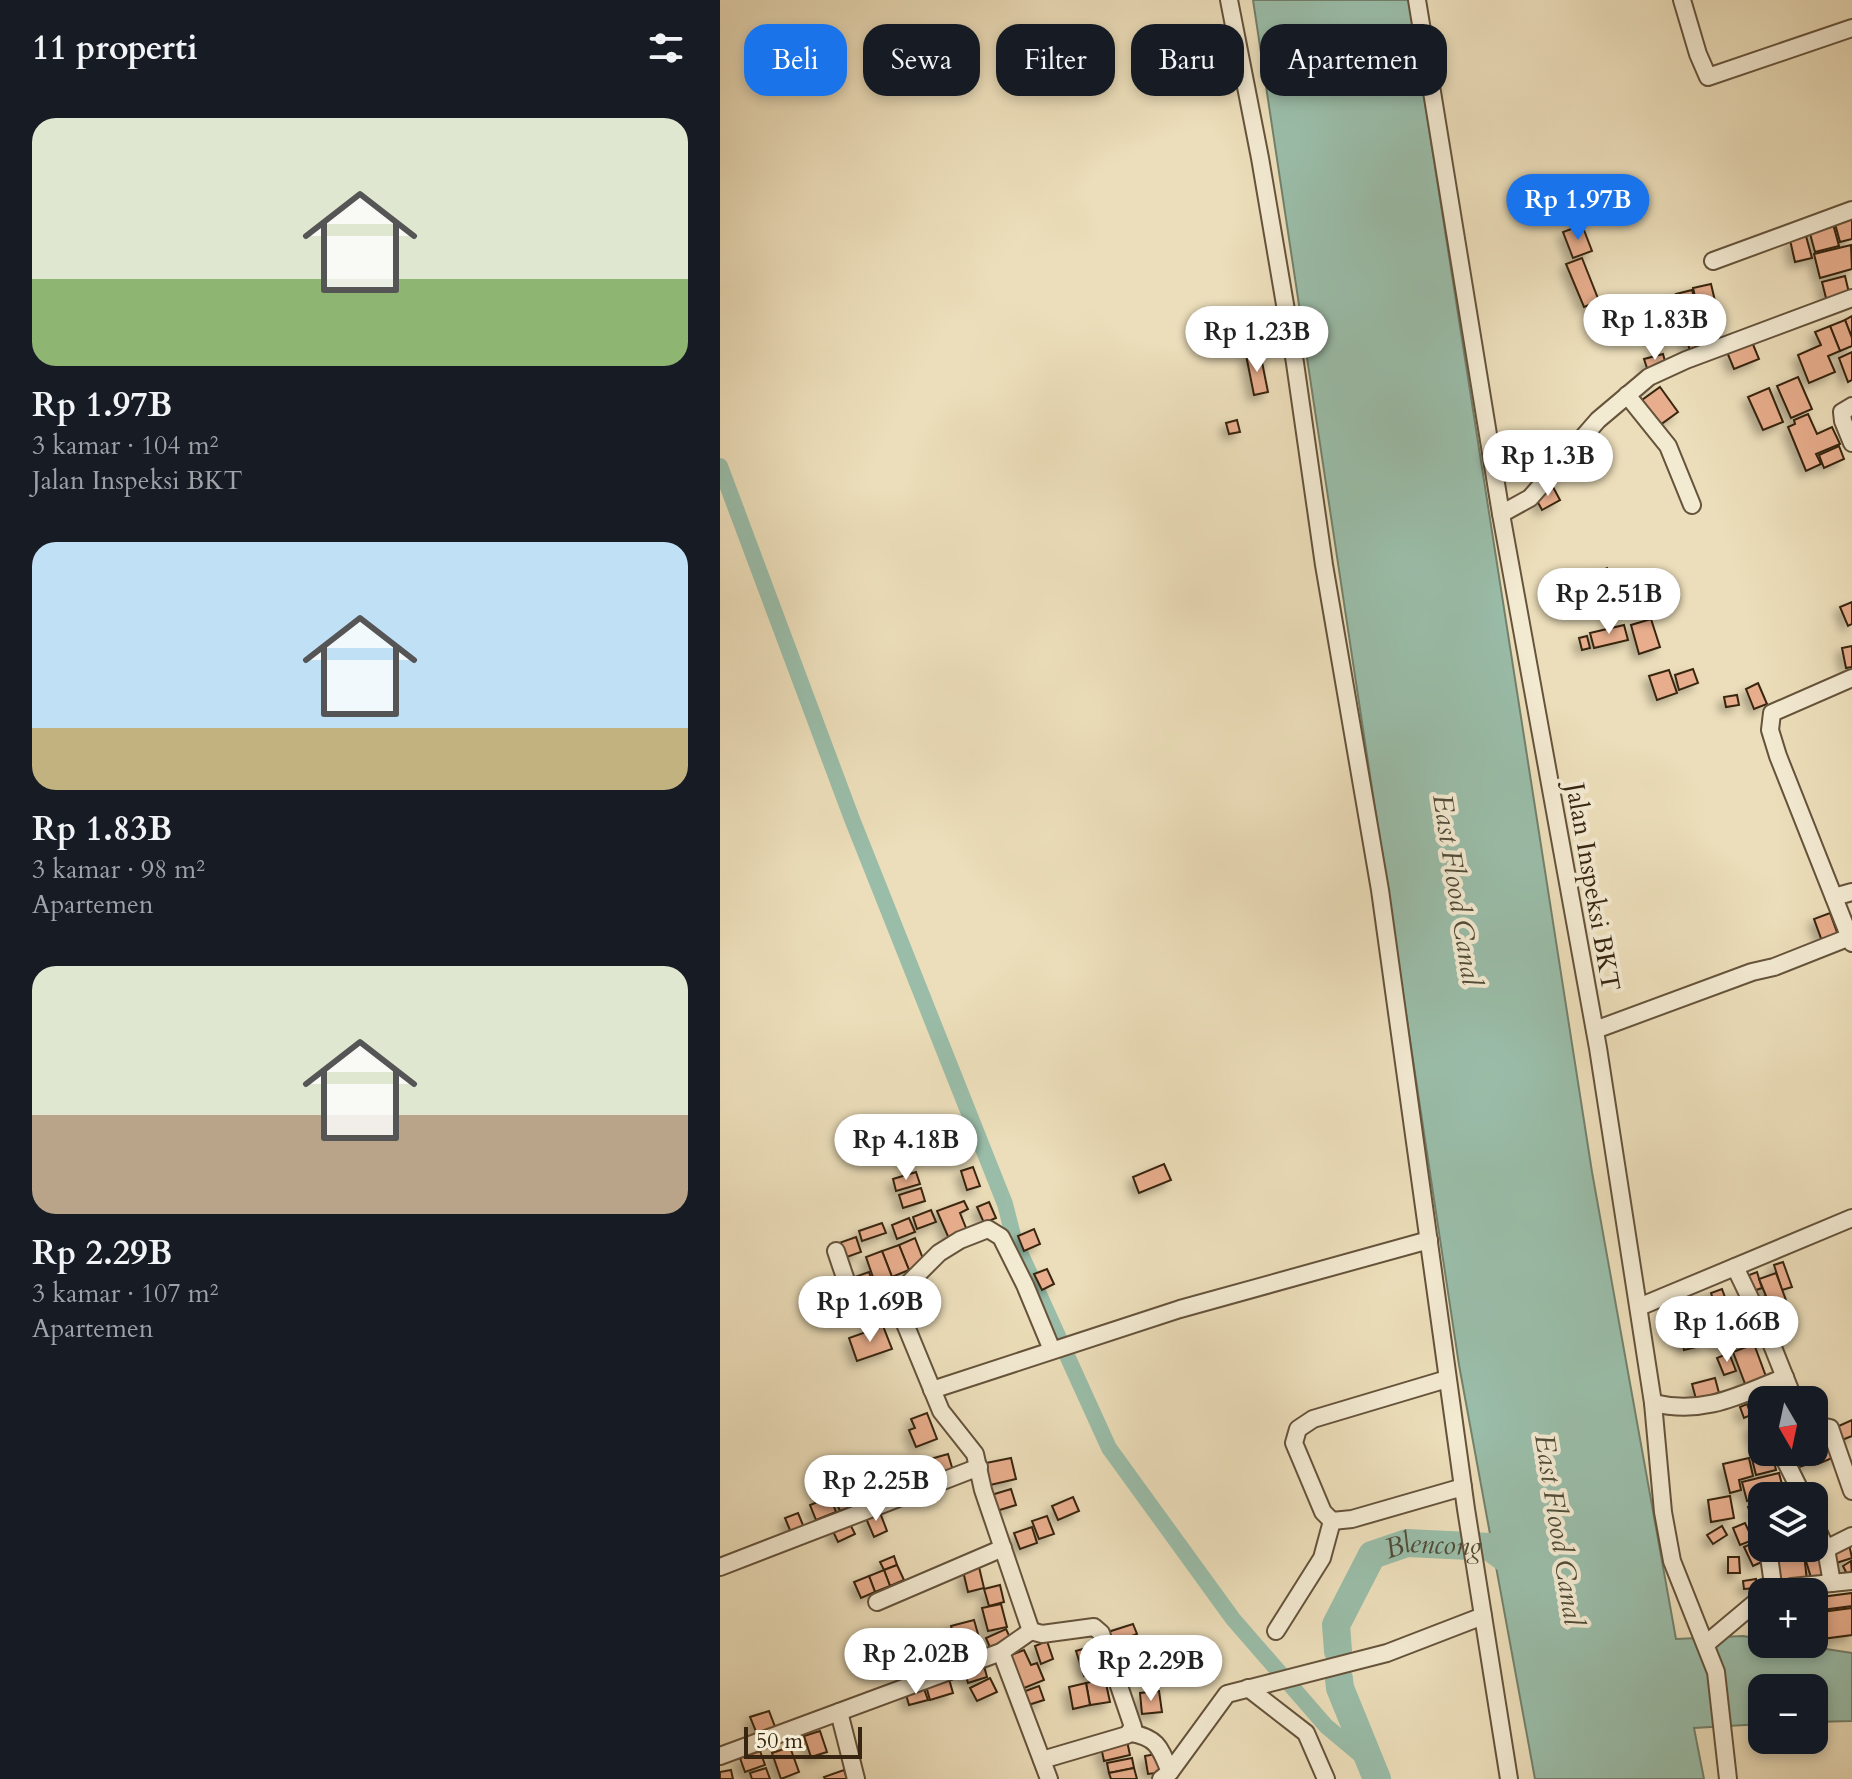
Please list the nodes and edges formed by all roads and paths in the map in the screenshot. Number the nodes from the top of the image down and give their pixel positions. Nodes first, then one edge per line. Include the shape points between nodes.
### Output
1 (1229, 0) edge
2 (1417, 0) edge
3 (1682, 0) edge
4 (1852, 28) edge
5 (1852, 210) edge
6 (1713, 261) dead end
7 (1852, 298) edge
8 (1627, 395) junction
9 (1852, 406) edge
10 (1852, 443) edge
11 (1692, 505) dead end
12 (1501, 514) junction
13 (1852, 678) edge
14 (1852, 892) edge
15 (1834, 897) junction
16 (1851, 940) edge
17 (1595, 1030) junction
18 (1852, 1218) edge
19 (1429, 1240) junction
20 (836, 1251) dead end
21 (1735, 1267) junction
22 (898, 1294) junction
23 (1639, 1307) junction
24 (1054, 1348) junction
25 (1785, 1377) junction
26 (1447, 1379) junction
27 (1789, 1386) edge
28 (932, 1390) junction
29 (1653, 1403) junction
30 (1828, 1428) edge
31 (979, 1467) junction
32 (1463, 1487) junction
33 (1852, 1491) edge
34 (1332, 1521) junction
35 (1852, 1536) edge
36 (1003, 1548) junction
37 (1828, 1548) edge
38 (1828, 1560) edge
39 (720, 1567) edge
40 (1852, 1581) edge
41 (1832, 1583) junction
42 (1828, 1584) edge
43 (877, 1602) dead end
44 (1482, 1608) junction
45 (1748, 1612) edge
46 (1031, 1631) junction
47 (1276, 1631) dead end
48 (1706, 1644) junction
49 (1001, 1652) junction
50 (1248, 1688) junction
51 (839, 1712) junction
52 (1131, 1733) junction
53 (720, 1756) edge
54 (1042, 1760) junction
55 (1166, 1775) edge
56 (856, 1779) edge
57 (1049, 1779) edge
58 (1326, 1779) edge
59 (1509, 1779) edge
60 (1728, 1779) edge

1 - 19 street via 1285,305 1380,890
2 - 12 street, Jalan Inspeksi BKT
3 - 4 street via 1708,77
5 - 6 street
7 - 8 street via 1686,360 1649,377
8 - 11 street via 1668,446
8 - 12 street via 1530,498
9 - 10 street via 1842,412
12 - 17 street, Jalan Inspeksi BKT
13 - 15 street via 1772,713 1770,730
14 - 15 street
15 - 16 street
16 - 17 street
17 - 23 street, Jalan Inspeksi BKT
18 - 21 street
19 - 24 street
19 - 26 street
20 - 22 street via 853,1301
21 - 23 street
21 - 25 street
22 - 24 street via 939,1253 993,1230
22 - 28 street
23 - 29 street, Jalan Inspeksi BKT
24 - 28 street
25 - 27 street
25 - 29 street via 1701,1408
26 - 32 street
26 - 34 street via 1313,1419 1298,1429 1294,1443 1323,1512
28 - 31 street
29 - 48 street, Jalan Inspeksi BKT via 1672,1561
30 - 33 street
31 - 36 street
31 - 39 street
32 - 34 street
32 - 44 street
34 - 47 street via 1322,1558
35 - 37 street
36 - 43 street
36 - 46 street
38 - 41 street
40 - 41 street
41 - 42 street
44 - 50 street via 1387,1653
44 - 59 street
45 - 48 street
46 - 49 street
46 - 52 street via 1084,1626 1101,1633
48 - 60 street, Jalan Inspeksi BKT via 1719,1685
49 - 51 street
49 - 54 street
50 - 55 street via 1227,1694
50 - 58 street via 1306,1733
51 - 53 street
51 - 56 street
52 - 54 street
52 - 55 street via 1152,1738
54 - 57 street

